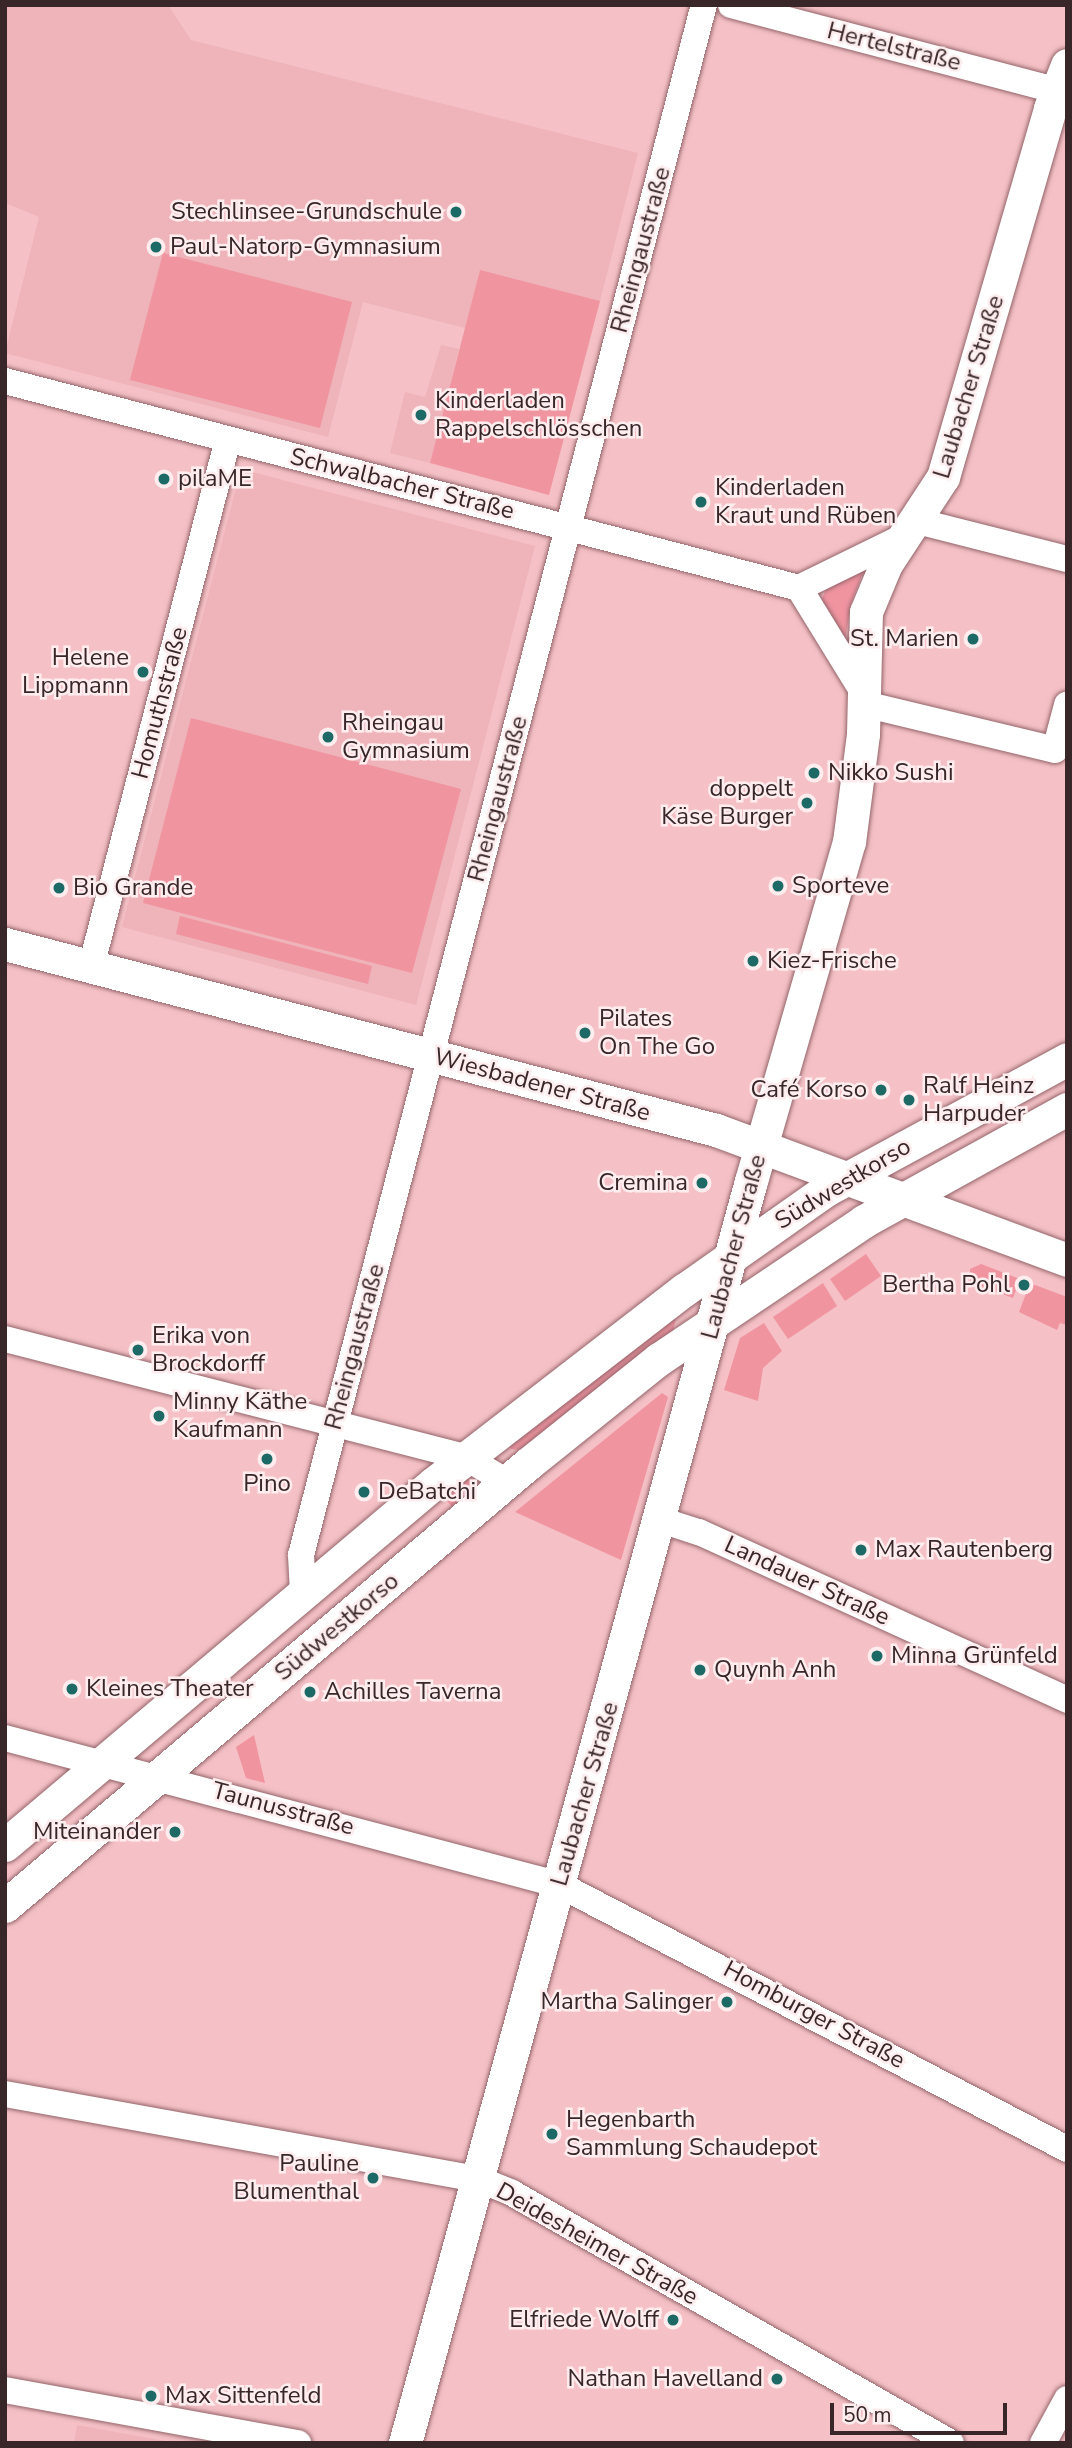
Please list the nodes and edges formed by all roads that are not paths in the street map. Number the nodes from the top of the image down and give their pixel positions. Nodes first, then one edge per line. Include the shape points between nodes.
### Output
1 (704, 5) edge
2 (731, 5) edge
3 (1064, 83) edge
4 (5, 381) edge
5 (228, 439) junction
6 (569, 527) junction
7 (912, 528) junction
8 (1067, 559) edge
9 (799, 588) junction
10 (863, 698) junction
11 (1067, 705) edge
12 (1061, 761) edge
13 (5, 944) edge
14 (91, 967) junction
15 (431, 1056) junction
16 (1067, 1059) edge
17 (1067, 1109) edge
18 (762, 1144) junction
19 (850, 1177) junction
20 (904, 1196) junction
21 (732, 1255) junction
22 (1067, 1260) edge
23 (714, 1322) junction
24 (5, 1339) edge
25 (335, 1424) junction
26 (465, 1457) junction
27 (507, 1482) junction
28 (661, 1520) junction
29 (303, 1592) junction
30 (1067, 1700) edge
31 (5, 1738) edge
32 (103, 1763) junction
33 (158, 1777) junction
34 (5, 1845) edge
35 (560, 1885) junction
36 (5, 1906) edge
37 (5, 2094) edge
38 (1067, 2149) edge
39 (478, 2179) junction
40 (5, 2390) edge
41 (1067, 2399) edge
42 (298, 2443) edge
43 (405, 2443) edge
44 (951, 2443) edge
45 (1043, 2443) edge

1 - 6 street, Rheingaustraße
2 - 3 street, Hertelstraße
3 - 7 street, Laubacher Straße via 943,477
4 - 5 street, Schwalbacher Straße
5 - 6 street, Schwalbacher Straße
5 - 14 street, Homuthstraße
6 - 9 street, Schwalbacher Straße
6 - 15 street, Rheingaustraße
7 - 8 street
7 - 9 street
7 - 10 street, Laubacher Straße via 870,596 863,630
9 - 10 street
10 - 12 street
10 - 18 street, Laubacher Straße via 860,775 849,842
11 - 12 street
13 - 14 street, Wiesbadener Straße
14 - 15 street, Wiesbadener Straße
15 - 18 street, Wiesbadener Straße
15 - 25 street, Rheingaustraße
16 - 19 street, Südwestkorso
17 - 20 street, Südwestkorso
18 - 19 street, Wiesbadener Straße
18 - 21 street, Laubacher Straße
19 - 20 street, Wiesbadener Straße
19 - 21 street, Südwestkorso
20 - 22 street, Wiesbadener Straße
20 - 23 street, Südwestkorso
21 - 23 street, Laubacher Straße
21 - 26 street, Südwestkorso
23 - 27 street, Südwestkorso via 659,1359
23 - 28 street, Laubacher Straße
24 - 25 street
25 - 26 street
25 - 29 street, Rheingaustraße via 301,1555
26 - 27 street
26 - 29 street, Südwestkorso
27 - 33 street, Südwestkorso
28 - 30 street, Landauer Straße via 699,1531
28 - 35 street, Laubacher Straße
29 - 32 street, Südwestkorso
31 - 32 street, Taunusstraße
32 - 33 street, Taunusstraße
32 - 34 street, Südwestkorso
33 - 35 street, Taunusstraße
33 - 36 street, Südwestkorso
35 - 38 street, Homburger Straße
35 - 39 street, Laubacher Straße
37 - 39 street, Deidesheimer Straße
39 - 43 street, Laubacher Straße
39 - 44 street, Deidesheimer Straße via 512,2193
40 - 42 street
41 - 45 street

